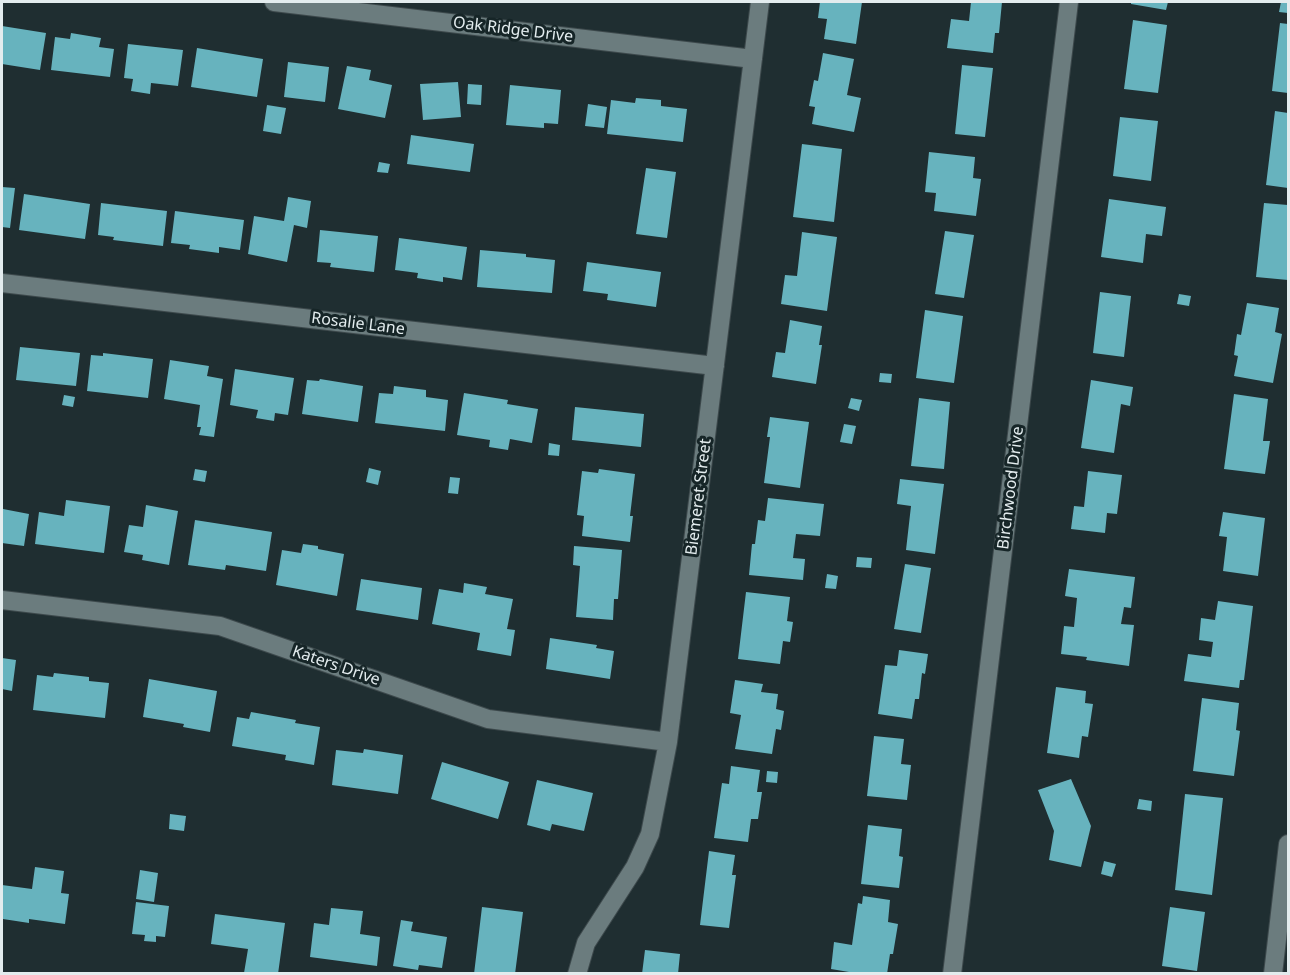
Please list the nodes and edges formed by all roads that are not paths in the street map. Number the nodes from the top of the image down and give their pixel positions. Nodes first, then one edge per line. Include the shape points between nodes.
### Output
1 (274, 2) edge
2 (760, 2) edge
3 (1070, 2) edge
4 (753, 59) junction
5 (2, 283) edge
6 (715, 366) junction
7 (2, 600) edge
8 (668, 742) junction
9 (1288, 844) edge
10 (577, 974) edge
11 (952, 974) edge
12 (1273, 974) edge

1 - 4 street, Oak Ridge Drive
2 - 4 street, Biemeret Street
3 - 11 street, Birchwood Drive
4 - 6 street, Biemeret Street
5 - 6 street, Rosalie Lane
6 - 8 street, Biemeret Street
7 - 8 street, Katers Drive via 220,626 488,719
8 - 10 street, Biemeret Street via 650,834 635,867 586,943
9 - 12 street

